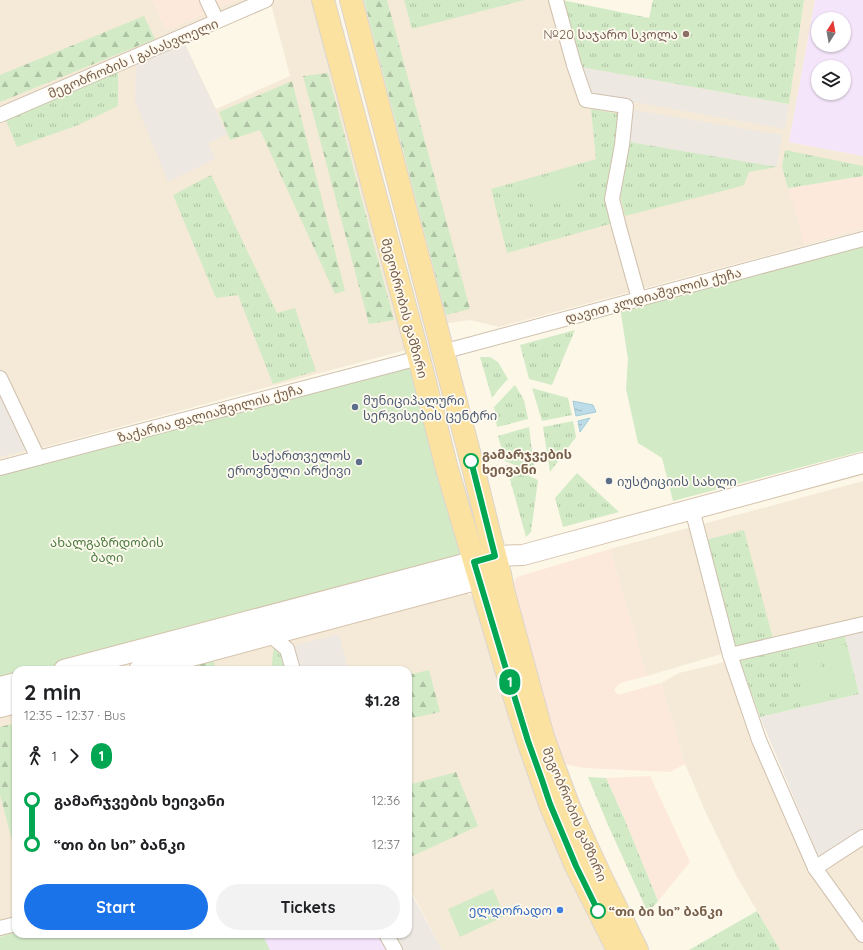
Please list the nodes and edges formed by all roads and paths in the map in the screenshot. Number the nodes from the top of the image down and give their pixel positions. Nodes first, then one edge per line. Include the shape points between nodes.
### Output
1 (207, 0) edge
2 (266, 0) edge
3 (323, 0) edge
4 (351, 0) edge
5 (556, 0) edge
6 (217, 21) junction
7 (0, 115) edge
8 (863, 239) edge
9 (639, 299) junction
10 (442, 352) junction
11 (419, 358) junction
12 (0, 378) edge
13 (38, 458) junction
14 (863, 463) edge
15 (0, 468) edge
16 (692, 509) junction
17 (487, 568) junction
18 (863, 624) edge
19 (270, 635) junction
20 (730, 655) junction
21 (91, 666) edge
22 (154, 666) edge
23 (292, 666) edge
24 (12, 684) edge
25 (0, 687) edge
26 (12, 704) edge
27 (0, 707) edge
28 (863, 837) edge
29 (815, 868) junction
30 (12, 925) edge
31 (0, 928) edge
32 (863, 935) edge
33 (388, 938) edge
34 (395, 950) edge
35 (618, 950) edge
36 (637, 950) edge

1 - 6 street
2 - 6 street, მეგობრობის I გასასვლელი
3 - 11 main road, მეგობრობის გამზირი
4 - 10 main road, მეგობრობის გამზირი
5 - 9 street via 586,100 626,106 612,199
6 - 7 street, მეგობრობის I გასასვლელი
8 - 9 street, დავით კლდიაშვილის ქუჩა
9 - 10 street, დავით კლდიაშვილის ქუჩა
10 - 17 main road, მეგობრობის გამზირი via 474,471
11 - 13 street, ზაქარია ფალიაშვილის ქუჩა
11 - 17 main road, მეგობრობის გამზირი via 448,469
12 - 13 street
13 - 15 street, ზაქარია ფალიაშვილის ქუჩა
14 - 16 main road
16 - 17 main road via 523,554
16 - 20 street
17 - 19 main road
17 - 21 main road
17 - 35 main road, მეგობრობის გამზირი via 506,669 528,741 550,804 576,866
17 - 36 main road, მეგობრობის გამზირი via 503,590 543,737 569,807
18 - 20 street
19 - 22 main road
19 - 23 street via 287,649
20 - 29 street via 759,740
24 - 25 main road
26 - 27 main road
28 - 29 street
29 - 32 street
30 - 31 street
33 - 34 street

